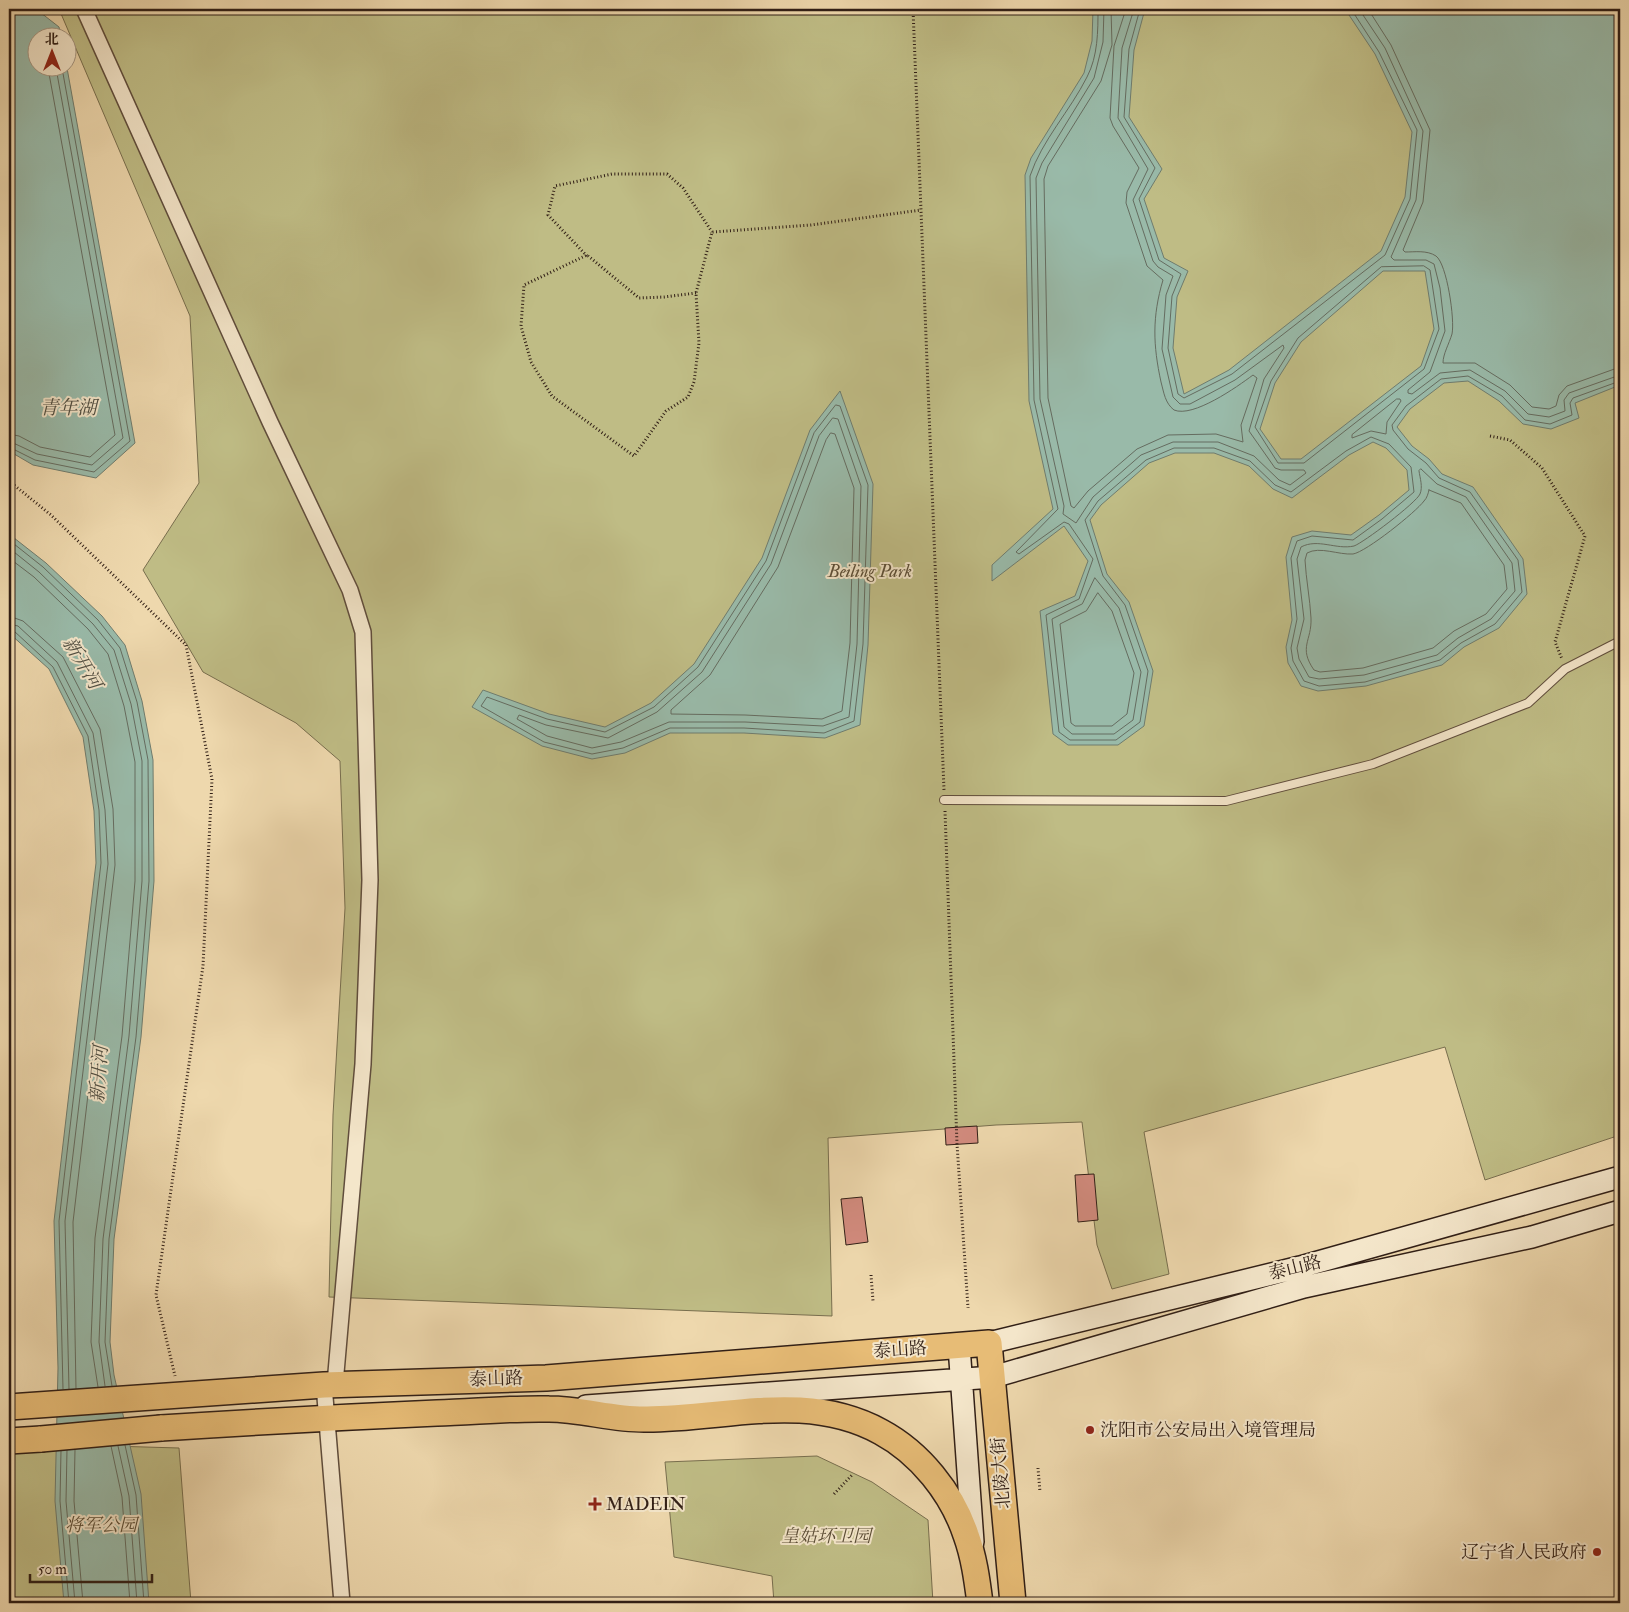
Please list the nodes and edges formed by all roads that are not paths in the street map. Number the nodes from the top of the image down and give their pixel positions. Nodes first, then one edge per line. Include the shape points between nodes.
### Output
1 (84, 9) edge
2 (1620, 641) edge
3 (944, 800) road end
4 (1620, 1177) edge
5 (1620, 1211) edge
6 (990, 1343) junction
7 (959, 1346) junction
8 (993, 1377) junction
9 (962, 1380) junction
10 (330, 1384) junction
11 (9, 1407) edge
12 (550, 1409) junction
13 (327, 1418) junction
14 (9, 1441) edge
15 (974, 1560) junction
16 (342, 1603) edge
17 (980, 1603) edge
18 (1013, 1603) edge

1 - 10 street via 270,422 350,590 363,632 370,880 364,1045
2 - 3 lane via 1566,669 1528,703 1372,764 1226,801
4 - 6 main road, 泰山路 via 1300,1267
5 - 8 main road, 泰山路 via 1532,1238 1304,1287
6 - 7 main road, 泰山路
6 - 8 main road, 北陵大街
7 - 9 main road, 北陵大街
7 - 10 main road, 泰山路 via 546,1378
8 - 9 main road, 泰山路
8 - 18 main road, 北陵大街
9 - 12 main road, 泰山路
9 - 15 main road, 北陵大街
10 - 11 main road, 泰山路
10 - 13 street
12 - 13 main road, 泰山路
12 - 15 main road via 645,1420 807,1409 859,1422 910,1452 933,1477 956,1512
13 - 14 main road, 泰山路, bridge
13 - 16 street
15 - 17 main road, 北陵大街

